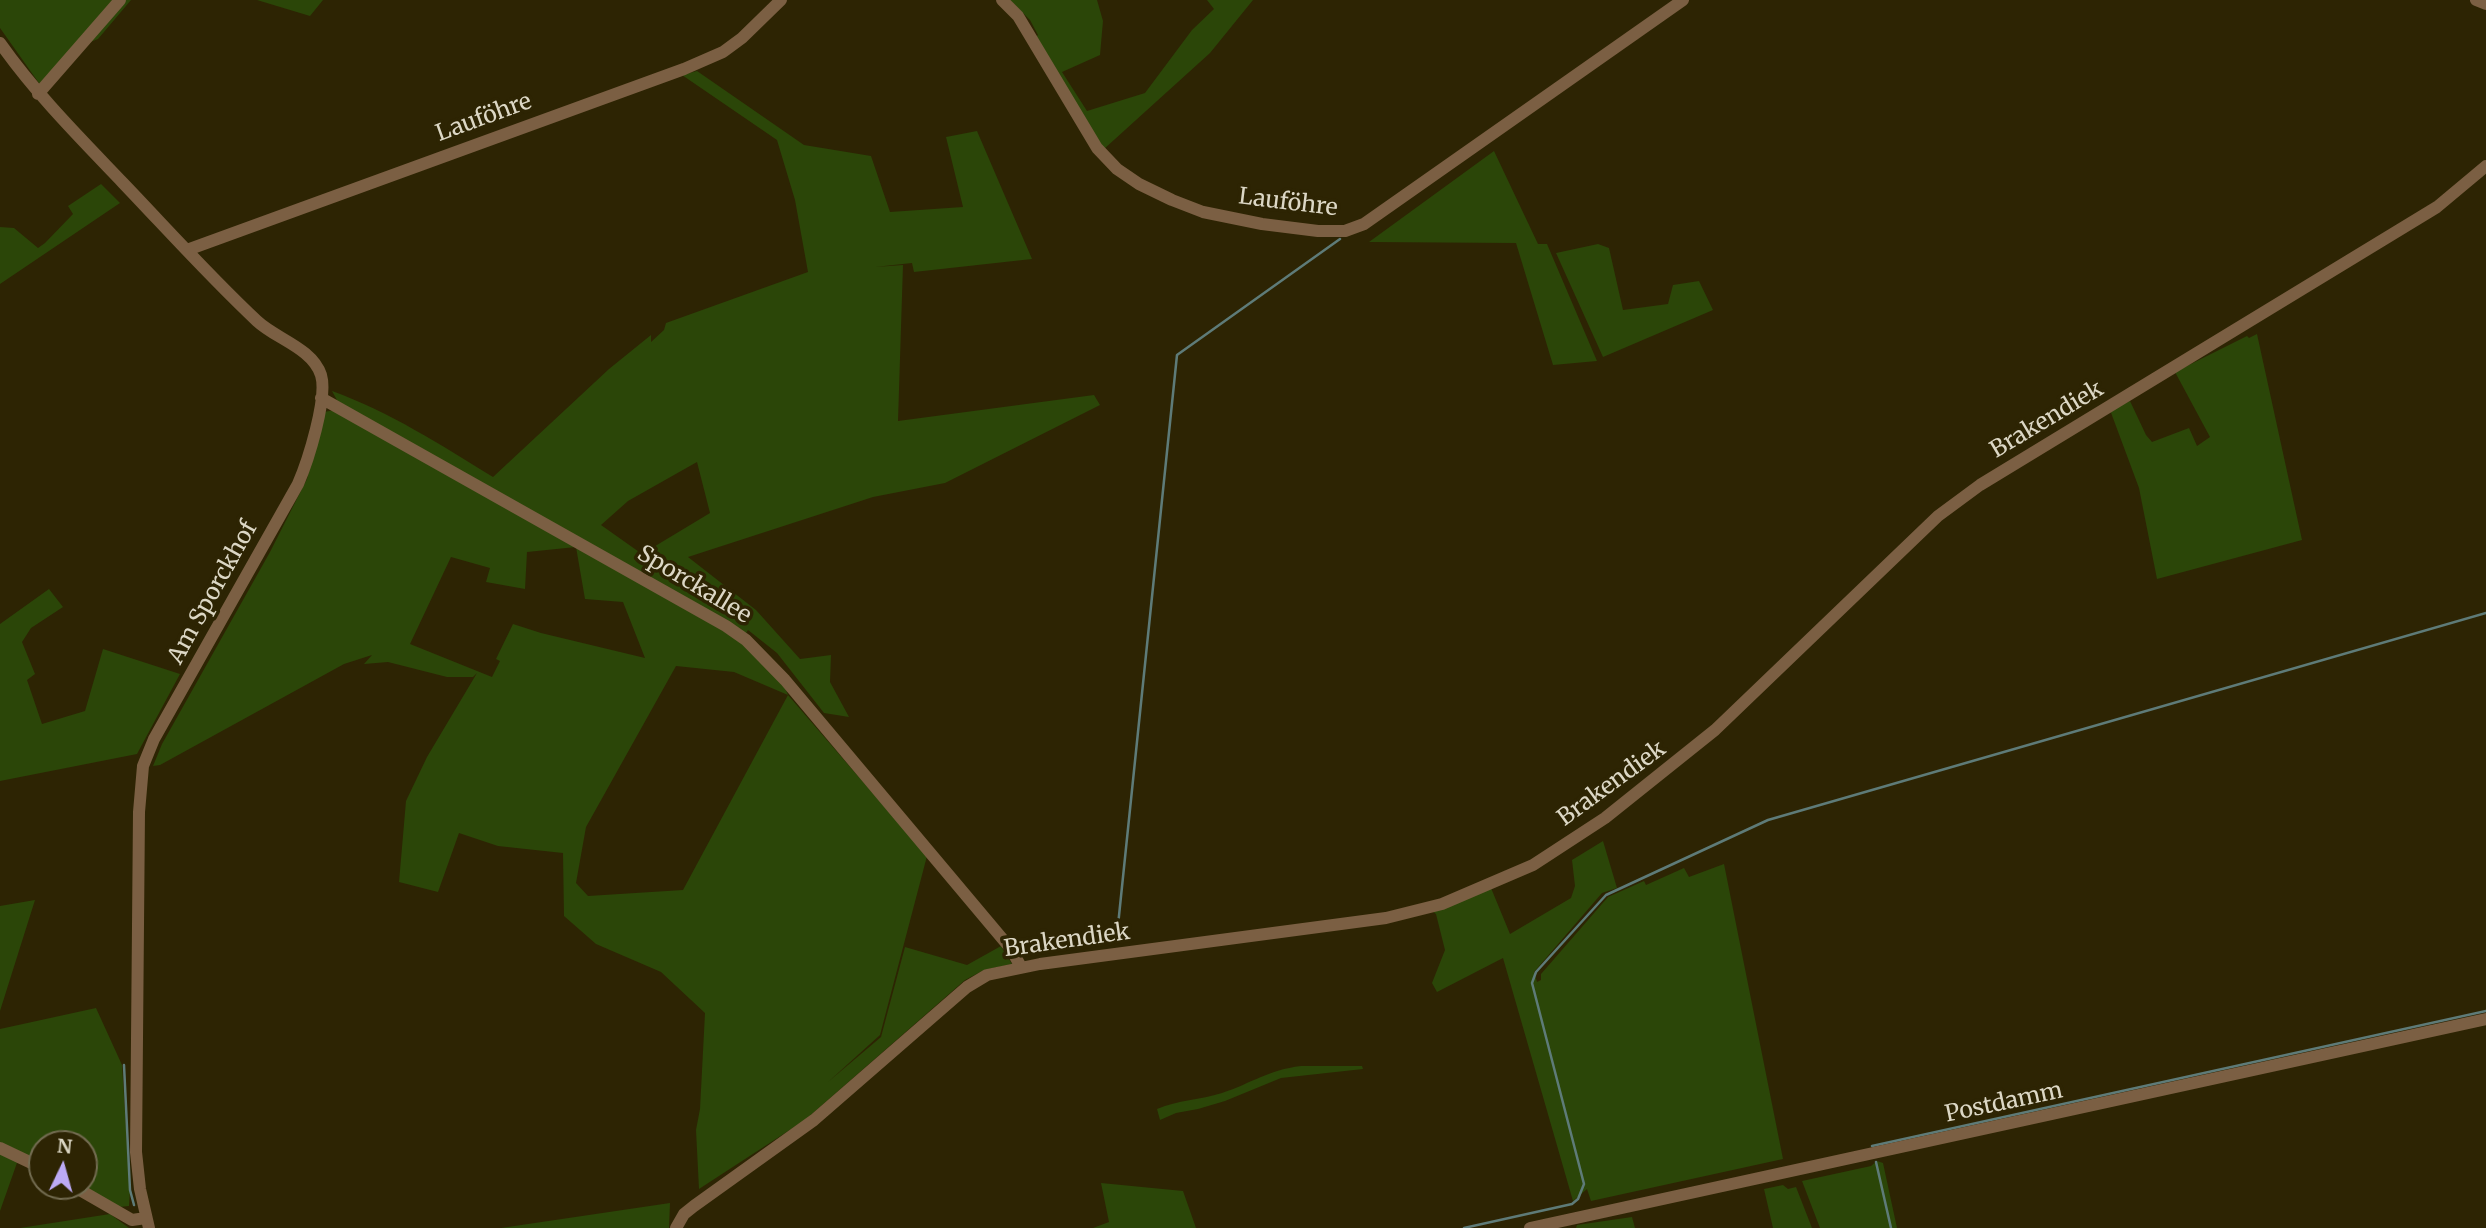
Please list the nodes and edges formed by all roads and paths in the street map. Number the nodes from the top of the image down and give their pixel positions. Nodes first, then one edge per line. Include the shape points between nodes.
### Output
1 (120, 0) edge
2 (781, 0) edge
3 (1002, 0) edge
4 (1683, 0) edge
5 (2476, 0) edge
6 (2486, 4) edge
7 (0, 43) edge
8 (38, 94) junction
9 (2486, 166) edge
10 (187, 250) junction
11 (321, 398) junction
12 (1021, 967) junction
13 (2486, 1019) edge
14 (0, 1148) edge
15 (28, 1161) edge
16 (97, 1200) edge
17 (148, 1223) edge
18 (676, 1228) edge
19 (1530, 1228) edge

1 - 8 street
2 - 10 street, Lauföhre via 734,44 694,65
3 - 4 street, Lauföhre via 1018,16 1097,148 1139,184 1203,212 1262,225 1345,232 1364,224
5 - 6 street
7 - 8 street, Am Sporckhof
8 - 10 street, Am Sporckhof
9 - 12 street, Brakendiek via 2437,207 1980,485 1938,516 1715,730 1605,818 1533,865 1442,904 1386,918
10 - 11 street, Am Sporckhof via 260,324 312,360 321,375
11 - 12 street, Sporckallee via 746,640 785,680 1011,949
11 - 17 street, Am Sporckhof via 299,484 154,739 144,766 139,812 136,1152
12 - 18 street, Brakendiek via 987,975 967,987 814,1120 684,1214
13 - 19 street, Postdamm
14 - 15 street
16 - 17 street via 132,1220

